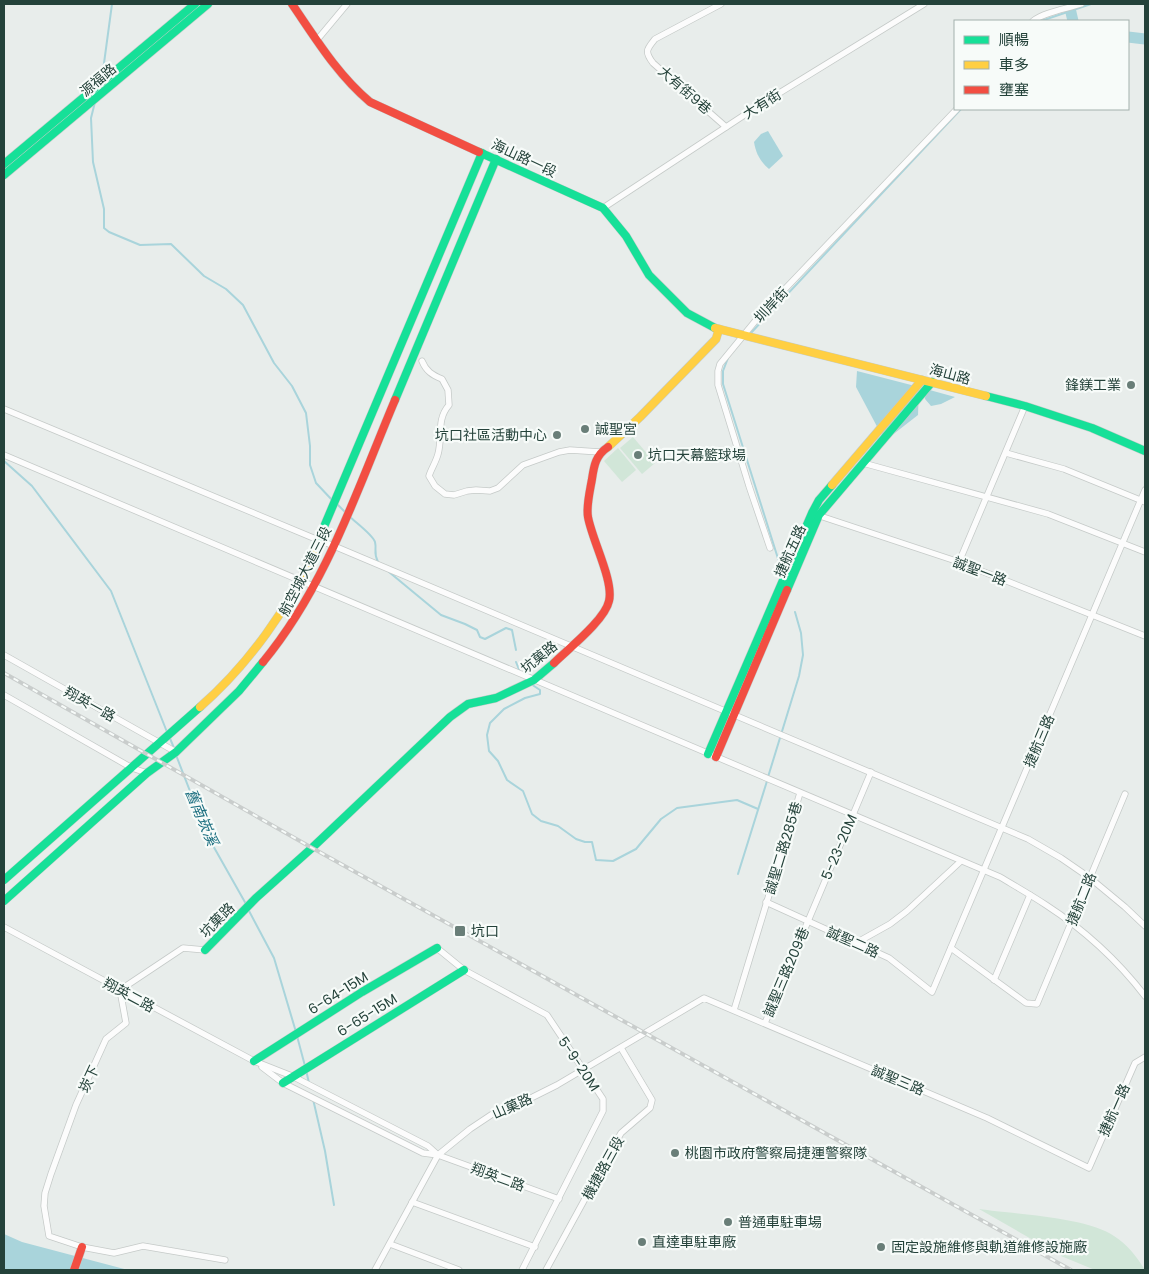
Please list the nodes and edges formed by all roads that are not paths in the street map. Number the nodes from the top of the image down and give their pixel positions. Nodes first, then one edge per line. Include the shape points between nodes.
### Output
1 (195, 4) edge
2 (208, 4) edge
3 (292, 4) edge
4 (347, 4) edge
5 (722, 4) edge
6 (924, 4) edge
7 (1081, 4) edge
8 (1034, 20) edge
9 (317, 40) junction
10 (956, 110) edge
11 (726, 128) junction
12 (482, 153) junction
13 (496, 159) junction
14 (4, 164) edge
15 (4, 175) edge
16 (603, 208) junction
17 (719, 330) junction
18 (745, 334) junction
19 (422, 361) dead end
20 (922, 380) junction
21 (932, 382) junction
22 (1025, 406) junction
23 (4, 408) edge
24 (1145, 450) edge
25 (600, 452) junction
26 (1006, 453) junction
27 (4, 455) edge
28 (864, 463) junction
29 (1145, 490) edge
30 (987, 498) junction
31 (1143, 501) edge
32 (815, 514) junction
33 (319, 540) junction
34 (1123, 543) junction
35 (334, 546) junction
36 (770, 548) dead end
37 (1145, 552) edge
38 (958, 562) junction
39 (300, 581) junction
40 (314, 587) junction
41 (1092, 615) junction
42 (1145, 636) edge
43 (571, 647) junction
44 (4, 655) edge
45 (534, 680) junction
46 (4, 695) edge
47 (730, 714) junction
48 (160, 744) junction
49 (176, 752) junction
50 (712, 755) junction
51 (132, 768) junction
52 (871, 772) junction
53 (147, 773) junction
54 (800, 793) junction
55 (1125, 794) dead end
56 (852, 815) junction
57 (1002, 828) junction
58 (962, 861) junction
59 (984, 870) junction
60 (1090, 878) junction
61 (4, 880) edge
62 (1030, 895) junction
63 (4, 901) edge
64 (766, 902) junction
65 (807, 922) junction
66 (1071, 923) junction
67 (1145, 926) edge
68 (4, 928) edge
69 (856, 943) junction
70 (437, 948) joint
71 (951, 948) junction
72 (205, 950) joint
73 (464, 970) junction
74 (994, 980) junction
75 (120, 990) junction
76 (932, 992) joint
77 (1145, 996) edge
78 (704, 998) joint
79 (734, 1010) junction
80 (765, 1023) junction
81 (621, 1048) junction
82 (1145, 1057) edge
83 (254, 1061) junction
84 (583, 1071) junction
85 (292, 1076) junction
86 (283, 1082) junction
87 (438, 1155) junction
88 (1089, 1168) joint
89 (559, 1199) junction
90 (412, 1202) junction
91 (390, 1244) junction
92 (534, 1247) junction
93 (81, 1251) junction
94 (225, 1260) dead end
95 (74, 1270) edge
96 (375, 1270) edge
97 (459, 1270) edge
98 (522, 1270) edge
99 (546, 1270) edge

1 - 14 street, 源福路
2 - 15 street, 源福路
3 - 9 street, 海山路一段
4 - 9 street
5 - 11 street, 大有街9巷 via 655,39 648,48 647,56
6 - 11 street, 大有街
7 - 8 street
9 - 12 street, 海山路一段 via 354,90 370,102
10 - 18 street, 圳岸街
11 - 16 street, 大有街
12 - 13 street, 海山路一段
12 - 33 street, 航空城大道三段
13 - 16 street, 海山路一段
13 - 35 street, 航空城大道三段
16 - 17 street, 海山路一段 via 626,236 649,274 674,301 687,313
17 - 18 street, 海山路一段
17 - 25 street via 716,339 640,417
18 - 20 street, 海山路
18 - 36 street, 圳岸街 via 720,364 718,385
19 - 25 street via 432,375 442,378 448,390 449,405 441,420 438,456 429,476 445,494 490,491 498,488 523,465 559,452
20 - 21 street, 海山路
20 - 32 street, 捷航五路 via 819,500
21 - 22 street, 海山路
21 - 28 street, 捷航五路
22 - 24 street, 海山路
22 - 26 street
23 - 33 street
25 - 43 street, 坑菓路 via 594,464 587,514 608,576 610,600 605,613
26 - 30 street
26 - 31 street via 1064,469
27 - 39 street
28 - 30 street
28 - 32 street, 捷航五路
29 - 31 street, 捷航三路
30 - 34 street via 1048,514
30 - 38 street
31 - 34 street, 捷航三路
32 - 38 street, 誠聖一路
32 - 47 street, 捷航五路
33 - 35 street
33 - 39 street, 航空城大道三段
34 - 37 street
34 - 41 street, 捷航三路
35 - 40 street, 航空城大道三段
35 - 43 street
38 - 41 street, 誠聖一路
39 - 40 street
39 - 48 street, 航空城大道三段 via 270,629 242,663 216,693
40 - 45 street
40 - 49 street, 航空城大道三段 via 257,670
41 - 42 street, 誠聖一路
41 - 57 street, 捷航三路
43 - 45 street, 坑菓路
43 - 47 street
44 - 48 street, 翔英一路
45 - 50 street
45 - 72 street, 坑菓路 via 496,698 468,704 450,717 256,898
46 - 51 street
47 - 50 street, 捷航五路
47 - 52 street
48 - 49 street, 翔英一路
48 - 51 street, 航空城大道三段
49 - 53 street, 航空城大道三段
50 - 54 street
51 - 53 street
51 - 61 street, 航空城大道三段
52 - 56 street, 5-23-20M
52 - 57 street
53 - 63 street, 航空城大道三段
54 - 56 street
54 - 64 street, 誠聖二路285巷
55 - 60 street, 捷航二路
56 - 58 street
56 - 65 street, 5-23-20M
57 - 59 street, 捷航三路
57 - 60 street via 1061,858
58 - 59 street
58 - 69 street via 907,911
59 - 62 street
59 - 71 street, 捷航三路
60 - 66 street, 捷航二路
60 - 67 street
62 - 66 street
62 - 74 street
64 - 65 street, 誠聖二路
64 - 79 street, 誠聖二路285巷
65 - 69 street, 誠聖二路
65 - 80 street, 誠聖三路209巷
66 - 74 street, 捷航二路 via 1037,1004 1026,1003
66 - 77 street
68 - 75 street, 翔英二路
69 - 76 street, 誠聖二路 via 889,958
70 - 73 street, 5-9-20M
70 - 83 street, 6-64-15M
71 - 74 street
71 - 76 street, 捷航三路
72 - 75 street via 183,948
73 - 84 street, 5-9-20M via 547,1016
73 - 85 street, 6-65-15M
75 - 83 street, 翔英二路
75 - 93 street, 崁下 via 126,1023 106,1039 76,1105 45,1192 44,1206 50,1236
78 - 79 street, 誠聖三路
78 - 81 street, 山菓路
79 - 80 street, 誠聖三路
80 - 88 street, 誠聖三路 via 987,1118
81 - 84 street, 山菓路
81 - 99 street, 機捷路三段 via 652,1100 650,1108 622,1133
82 - 88 street, 捷航一路 via 1135,1063
83 - 85 street, 翔英二路
83 - 86 street, 翔英二路
84 - 87 street, 山菓路 via 494,1113
84 - 89 street, 5-9-20M via 603,1099 603,1111
85 - 86 street, 6-65-15M
85 - 87 street, 翔英二路 via 428,1146
86 - 87 street, 翔英二路 via 423,1153
87 - 89 street, 翔英二路
87 - 90 street, 山菓路
89 - 92 street, 5-9-20M
90 - 91 street, 山菓路
90 - 92 street
91 - 96 street, 山菓路
91 - 97 street
92 - 98 street, 5-9-20M
93 - 94 street via 114,1254 143,1246
93 - 95 street

